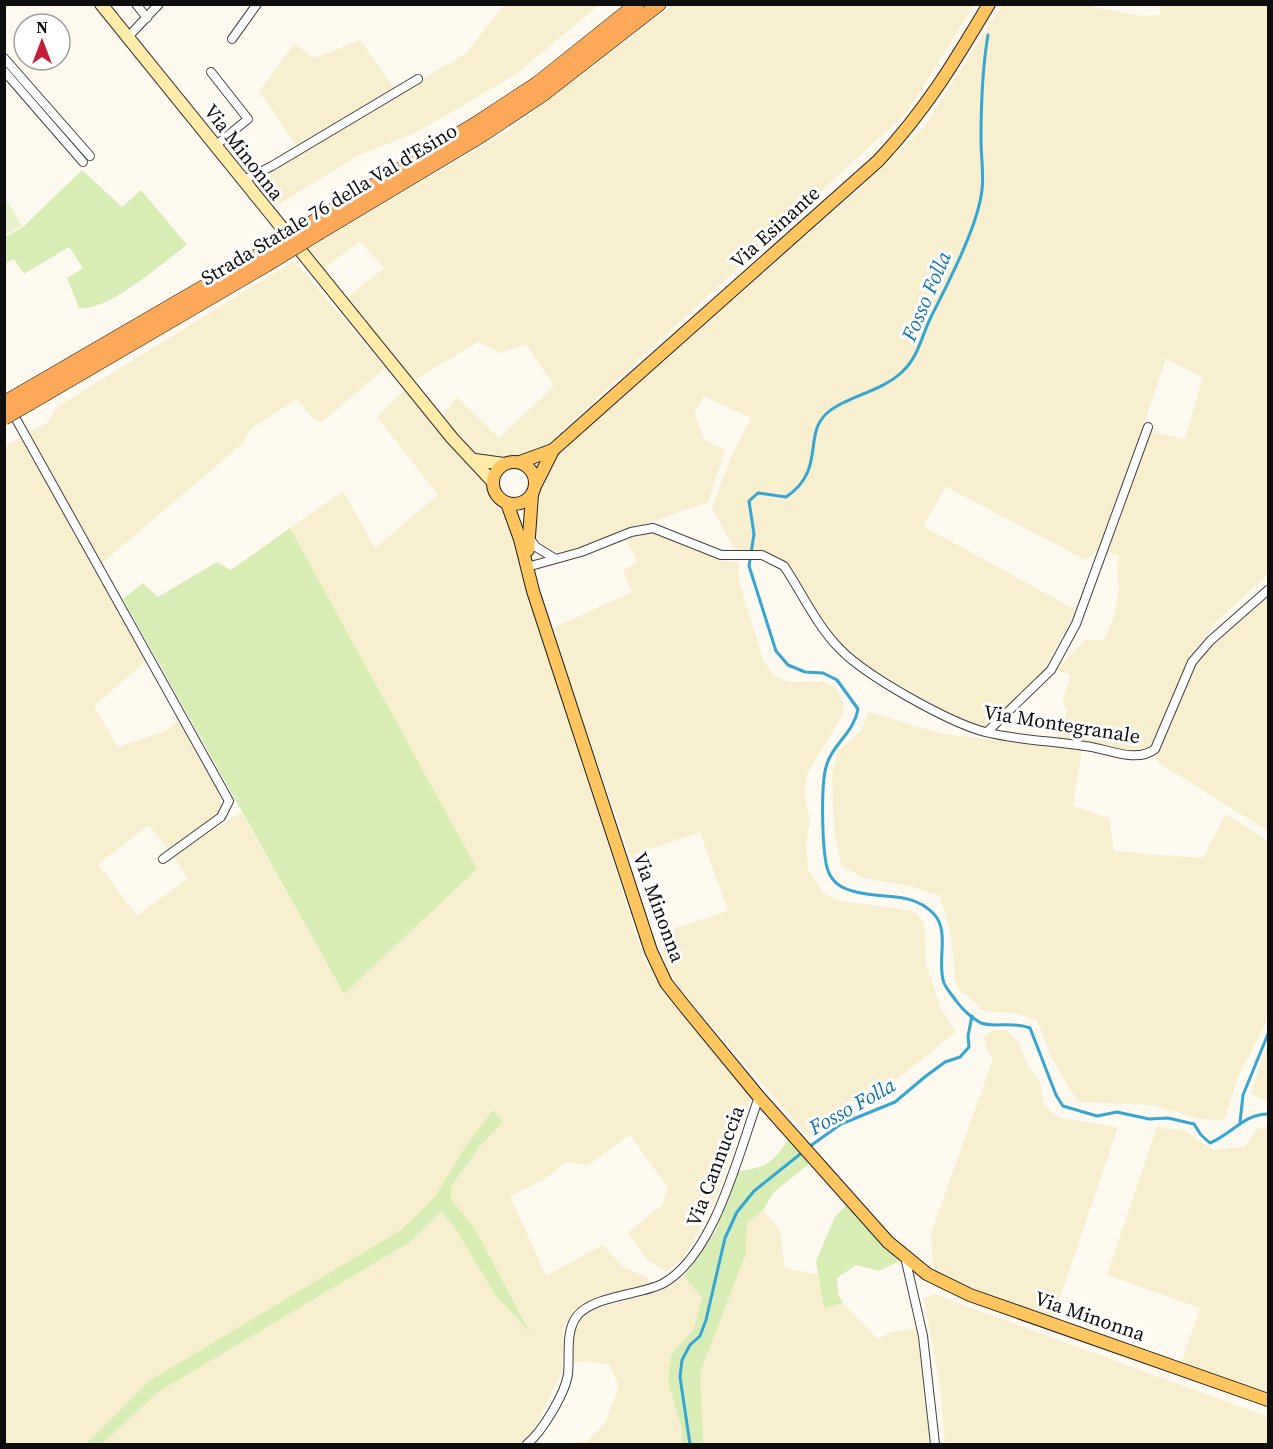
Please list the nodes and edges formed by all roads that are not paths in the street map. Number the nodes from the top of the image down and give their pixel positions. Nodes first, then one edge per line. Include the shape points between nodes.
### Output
1 (101, 4) edge
2 (136, 4) edge
3 (159, 4) edge
4 (257, 4) edge
5 (635, 4) edge
6 (659, 4) edge
7 (989, 4) edge
8 (147, 18) junction
9 (128, 37) junction
10 (232, 39) dead end
11 (4, 58) edge
12 (4, 71) edge
13 (211, 72) dead end
14 (418, 79) dead end
15 (215, 146) junction
16 (242, 181) junction
17 (318, 227) junction
18 (26, 397) junction
19 (4, 401) edge
20 (4, 418) edge
21 (1148, 427) dead end
22 (553, 450) junction
23 (475, 460) junction
24 (520, 462) junction
25 (504, 464) junction
26 (493, 482) junction
27 (534, 490) junction
28 (507, 503) junction
29 (528, 536) junction
30 (554, 558) junction
31 (527, 567) junction
32 (1269, 590) edge
33 (987, 732) junction
34 (163, 859) dead end
35 (759, 1097) junction
36 (905, 1257) junction
37 (1269, 1400) edge
38 (527, 1444) edge
39 (935, 1444) edge

1 - 9 main road, Via Minonna
2 - 8 street
3 - 8 street
4 - 10 street
5 - 17 highway, Strada Statale 76 della Val d'Esino via 538,83
6 - 17 highway, Strada Statale 76 della Val d'Esino via 542,95 482,135
7 - 22 main road, Via Esinante via 942,84 914,123 878,161
8 - 9 street
9 - 15 main road, Via Minonna
11 - 12 street via 87,159
13 - 15 street via 248,119
14 - 16 street
15 - 16 main road, Via Minonna
16 - 23 main road, Via Minonna via 452,438
17 - 18 highway, Strada Statale 76 della Val d'Esino, bridge
18 - 19 highway, Strada Statale 76 della Val d'Esino, bridge
18 - 20 highway, Strada Statale 76 della Val d'Esino, bridge
19 - 34 street via 229,801 221,817
21 - 33 street via 1072,632 1051,670
22 - 24 main road, Via Esinante
22 - 27 main road, Via Esinante
23 - 25 main road
23 - 26 main road, Via Minonna
24 - 25 main road
24 - 27 main road via 530,468
25 - 26 main road
26 - 28 main road via 497,495
27 - 28 main road via 521,503
27 - 29 main road, Via Minonna
28 - 31 main road, Via Minonna
29 - 30 street via 536,547
29 - 31 main road, Via Minonna
30 - 31 street, Via Montegranale
30 - 33 street, Via Montegranale via 653,528 721,555 771,557 784,566 839,648 863,670 959,723
31 - 35 main road, Via Minonna via 651,951 666,982
32 - 33 street, Via Montegranale via 1210,641 1192,662 1155,749 1148,754 1136,756
35 - 36 main road, Via Minonna
35 - 38 street, Via Cannuccia via 712,1227 698,1251 662,1284 594,1305 578,1314 571,1327 567,1377 552,1411
36 - 37 main road, Via Minonna via 927,1274 970,1295
36 - 39 street via 923,1336

